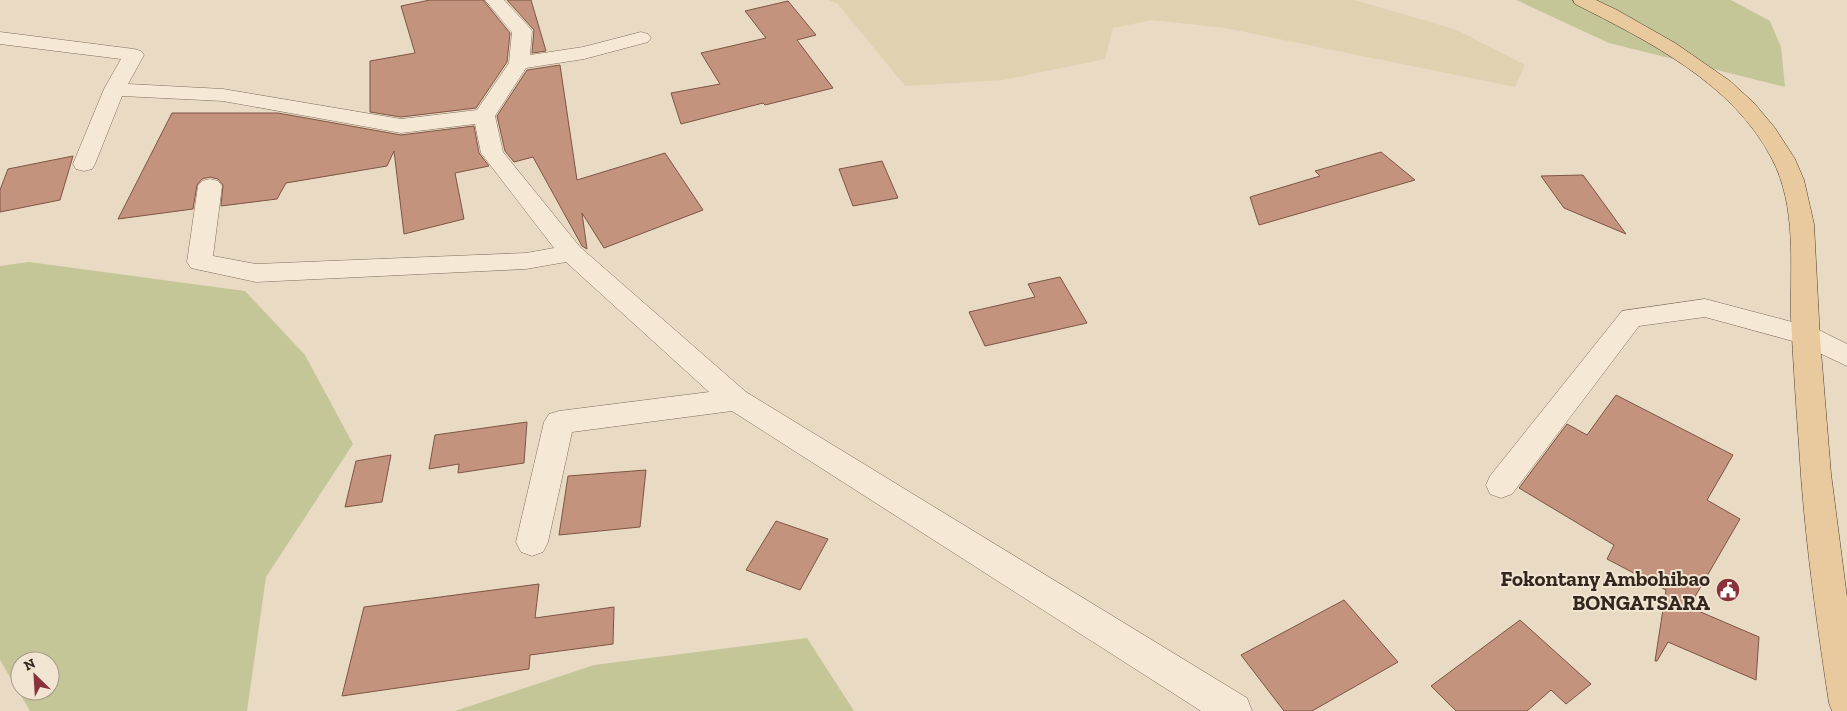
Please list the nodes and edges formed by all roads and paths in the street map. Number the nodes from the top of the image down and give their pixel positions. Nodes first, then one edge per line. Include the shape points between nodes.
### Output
1 (494, 0) edge
2 (1582, 0) edge
3 (0, 38) edge
4 (641, 38) dead end
5 (519, 63) junction
6 (114, 89) junction
7 (484, 116) junction
8 (84, 164) dead end
9 (210, 186) dead end
10 (571, 253) junction
11 (1805, 336) junction
12 (1847, 356) edge
13 (736, 400) junction
14 (1501, 485) dead end
15 (532, 542) dead end
16 (1847, 703) edge
17 (1226, 709) edge

1 - 5 street via 522,31
2 - 11 main road via 1672,49 1720,83 1755,117 1784,160 1800,208
3 - 6 street via 134,55
4 - 5 street via 584,53
5 - 7 street
6 - 7 street via 223,95 402,126
6 - 8 street
7 - 10 street via 492,153
9 - 10 street via 200,262 256,273 526,260
10 - 13 street
11 - 12 street
11 - 14 street via 1705,308 1631,318
11 - 16 main road via 1824,554
13 - 15 street via 558,422
13 - 17 street

